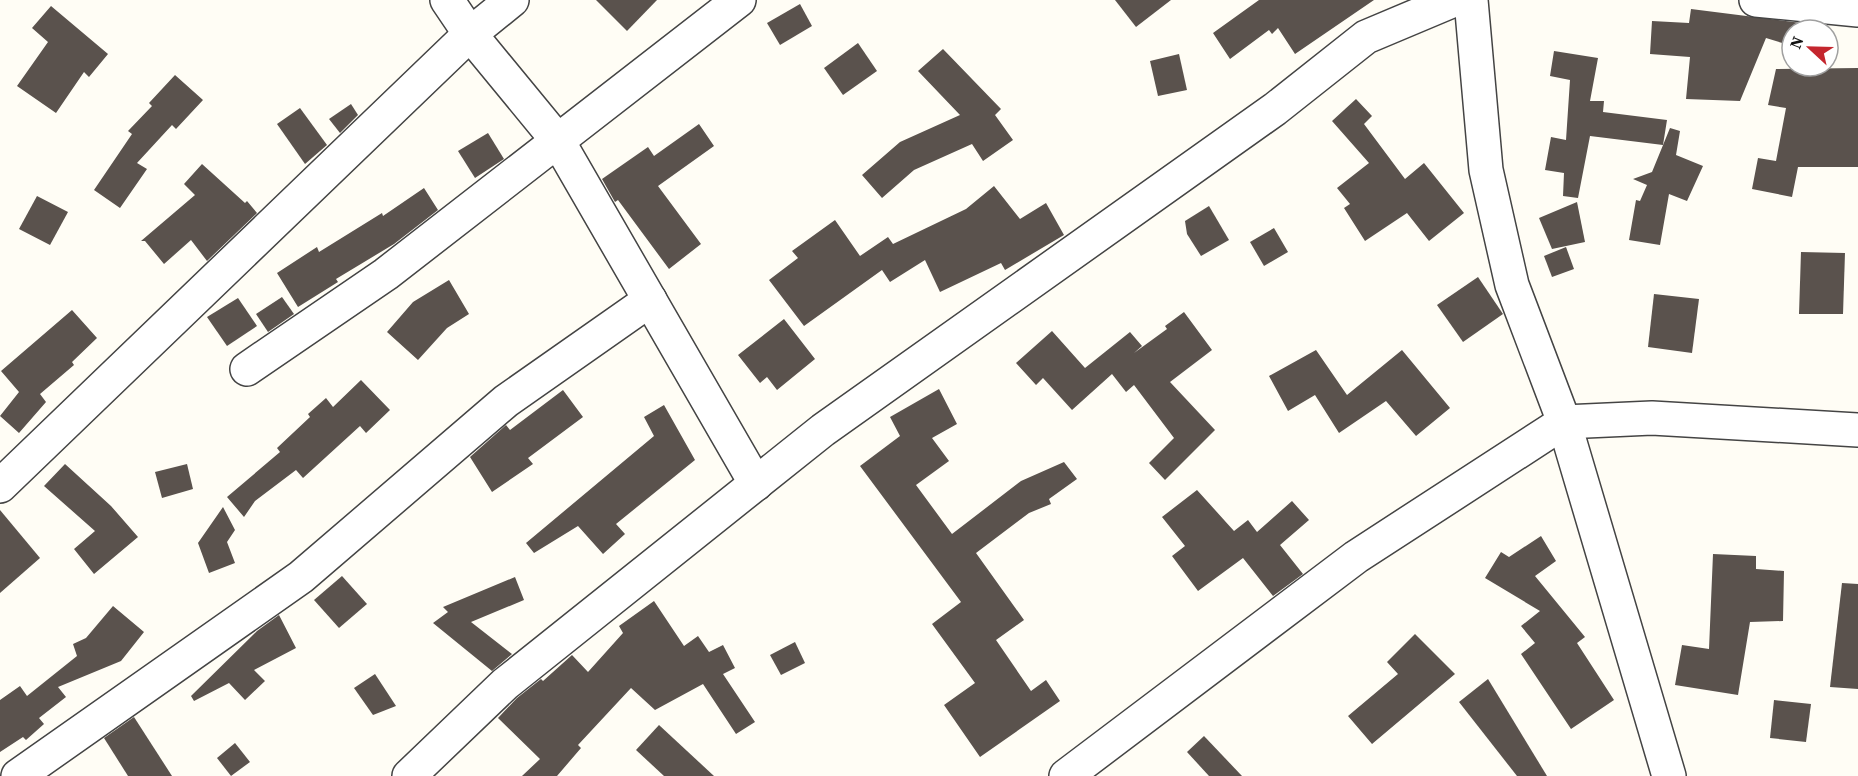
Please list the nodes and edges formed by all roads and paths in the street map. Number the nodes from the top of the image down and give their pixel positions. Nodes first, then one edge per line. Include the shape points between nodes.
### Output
1 (447, 0) edge
2 (512, 0) edge
3 (739, 0) edge
4 (1454, 0) edge
5 (1471, 0) edge
6 (1756, 0) edge
7 (1858, 10) edge
8 (470, 34) junction
9 (558, 141) junction
10 (650, 300) junction
11 (247, 369) dead end
12 (1564, 422) junction
13 (1858, 430) edge
14 (756, 484) junction
15 (0, 486) edge
16 (18, 776) edge
17 (409, 776) edge
18 (1066, 776) edge
19 (1668, 776) edge

1 - 8 street
2 - 8 street
3 - 9 street
4 - 14 street via 1366,37 1275,109 823,430
5 - 12 street via 1486,170 1512,285
6 - 7 street
8 - 9 street
8 - 15 street
9 - 10 street
9 - 11 street via 386,274
10 - 14 street
10 - 16 street via 506,401 302,577
12 - 13 street via 1652,418
12 - 18 street via 1356,557
12 - 19 street
14 - 17 street via 505,684

